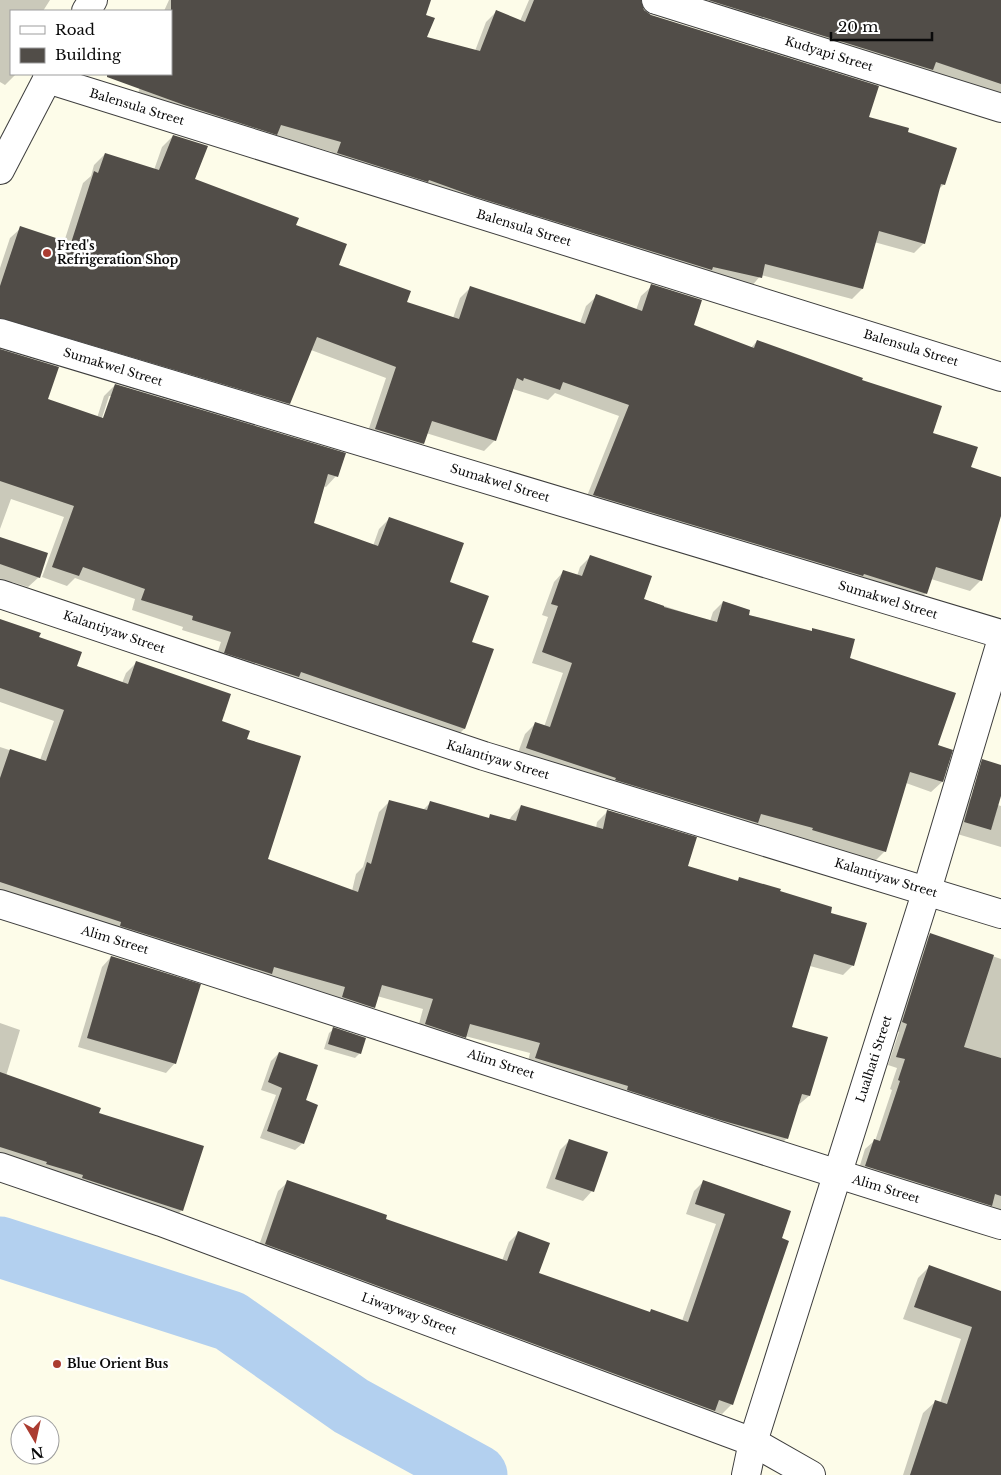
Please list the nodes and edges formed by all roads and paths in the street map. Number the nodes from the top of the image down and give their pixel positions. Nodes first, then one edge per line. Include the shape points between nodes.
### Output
1 (656, 0) edge
2 (48, 76) edge
3 (1001, 108) edge
4 (0, 170) edge
5 (0, 333) edge
6 (1001, 377) edge
7 (0, 594) edge
8 (1001, 634) edge
9 (1001, 642) edge
10 (927, 890) junction
11 (0, 904) edge
12 (1001, 914) edge
13 (0, 1167) edge
14 (837, 1174) junction
15 (1001, 1225) edge
16 (753, 1442) junction
17 (746, 1475) edge
18 (811, 1475) edge

1 - 3 street, Kudyapi Street
2 - 4 street
2 - 6 street, Balensula Street
5 - 8 street, Sumakwel Street
7 - 10 street, Kalantiyaw Street via 484,756
9 - 10 street, Lualhati Street
10 - 12 street, Kalantiyaw Street
10 - 14 street, Lualhati Street
11 - 14 street, Alim Street
13 - 16 street, Liwayway Street via 161,1222
14 - 15 street, Alim Street
14 - 16 street, Lualhati Street
16 - 17 street, Lualhati Street
16 - 18 street, Liwayway Street

